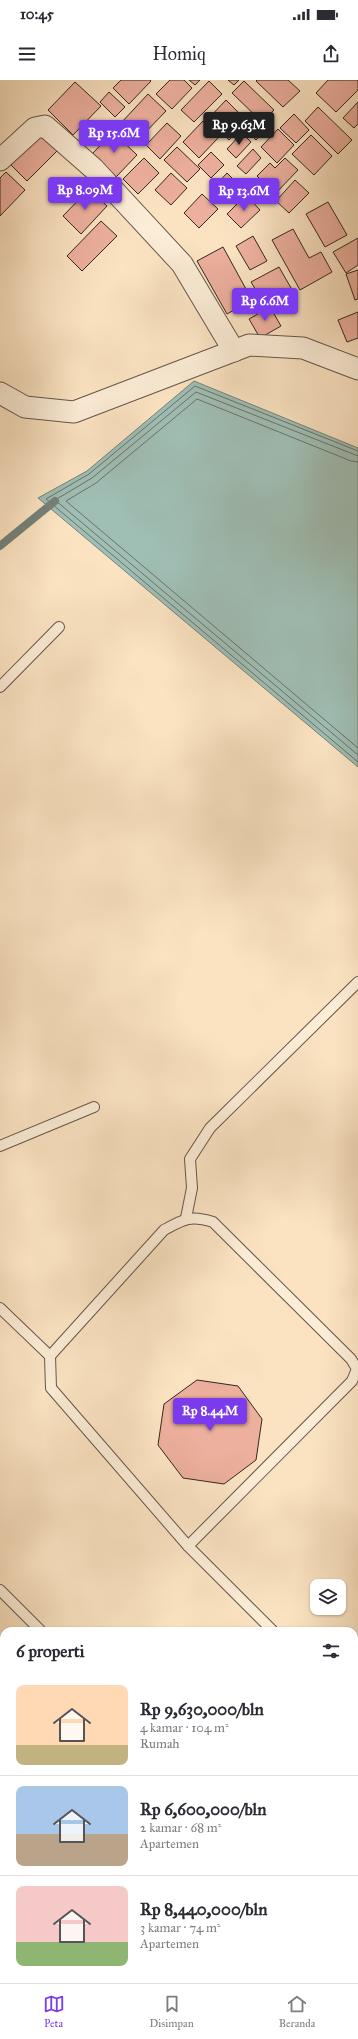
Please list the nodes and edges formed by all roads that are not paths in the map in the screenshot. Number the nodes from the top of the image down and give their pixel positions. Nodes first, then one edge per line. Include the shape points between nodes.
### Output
1 (0, 160) edge
2 (234, 351) junction
3 (358, 369) edge
4 (0, 394) edge
5 (59, 627) dead end
6 (0, 687) edge
7 (358, 982) edge
8 (94, 1107) dead end
9 (0, 1146) edge
10 (186, 1218) junction
11 (0, 1308) edge
12 (50, 1356) junction
13 (188, 1546) junction
14 (0, 1590) edge
15 (37, 1627) edge
16 (269, 1627) edge

1 - 2 street via 35,128 45,126 94,169 182,264
2 - 3 street via 248,345 303,348
2 - 4 street via 74,412 25,407
5 - 6 lane
7 - 10 lane via 210,1128 190,1159 192,1188
8 - 9 lane
10 - 12 lane via 164,1230
10 - 13 lane via 200,1218 213,1222 351,1359 357,1369 352,1380
11 - 12 lane
12 - 13 lane via 51,1388
13 - 16 lane
14 - 15 lane

